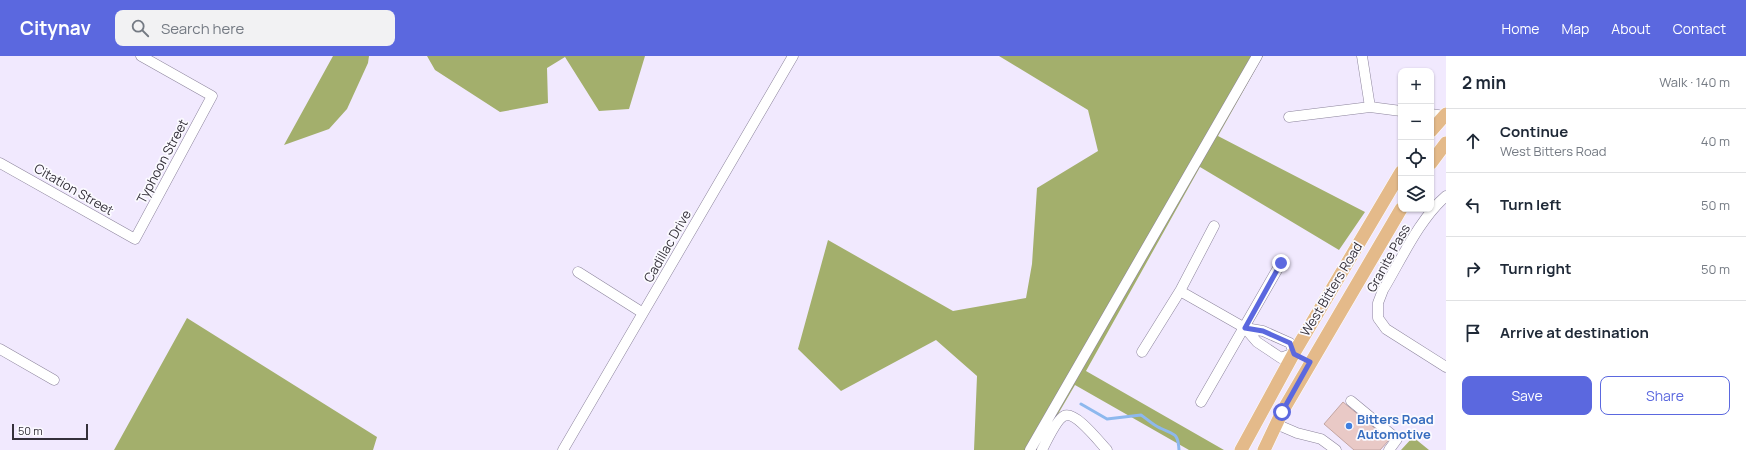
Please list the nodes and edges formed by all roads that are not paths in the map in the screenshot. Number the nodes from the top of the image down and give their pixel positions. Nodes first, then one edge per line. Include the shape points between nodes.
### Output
1 (141, 56) edge
2 (793, 56) edge
3 (1257, 56) edge
4 (1362, 56) edge
5 (1370, 107) junction
6 (1398, 111) edge
7 (1442, 115) edge
8 (1288, 116) dead end
9 (1434, 127) edge
10 (1446, 143) edge
11 (1434, 159) edge
12 (0, 162) edge
13 (1399, 176) edge
14 (1446, 196) edge
15 (1399, 212) edge
16 (1214, 226) dead end
17 (135, 239) joint
18 (1281, 263) dead end
19 (578, 272) dead end
20 (1180, 291) junction
21 (643, 312) junction
22 (1245, 328) junction
23 (0, 349) edge
24 (1142, 352) dead end
25 (1294, 354) junction
26 (1310, 362) junction
27 (1446, 367) edge
28 (54, 380) dead end
29 (1351, 401) dead end
30 (1201, 402) dead end
31 (1276, 424) junction
32 (563, 450) edge
33 (1030, 450) edge
34 (1042, 450) edge
35 (1107, 450) edge
36 (1241, 450) edge
37 (1264, 450) edge
38 (1336, 450) edge
39 (1389, 450) edge

1 - 17 street, Typhoon Street via 212,96
2 - 21 street, Cadillac Drive
3 - 33 street
4 - 5 street
5 - 6 street
5 - 8 street
7 - 9 main road
10 - 11 main road
12 - 17 street, Citation Street
13 - 25 main road, West Bitters Road
14 - 27 street, Granite Pass via 1427,216 1383,290 1378,303 1378,318 1386,329
15 - 26 main road, West Bitters Road
16 - 20 street
18 - 22 street
19 - 21 street
20 - 22 street
20 - 24 street
21 - 32 street, Cadillac Drive
22 - 25 street via 1263,331 1290,343
22 - 25 street via 1257,342 1281,358
22 - 30 street
23 - 28 street
25 - 26 main road
25 - 36 main road, West Bitters Road
26 - 31 main road, West Bitters Road
29 - 39 street via 1397,439
31 - 37 main road, West Bitters Road
31 - 38 street via 1321,439
34 - 35 street via 1065,415 1076,418

